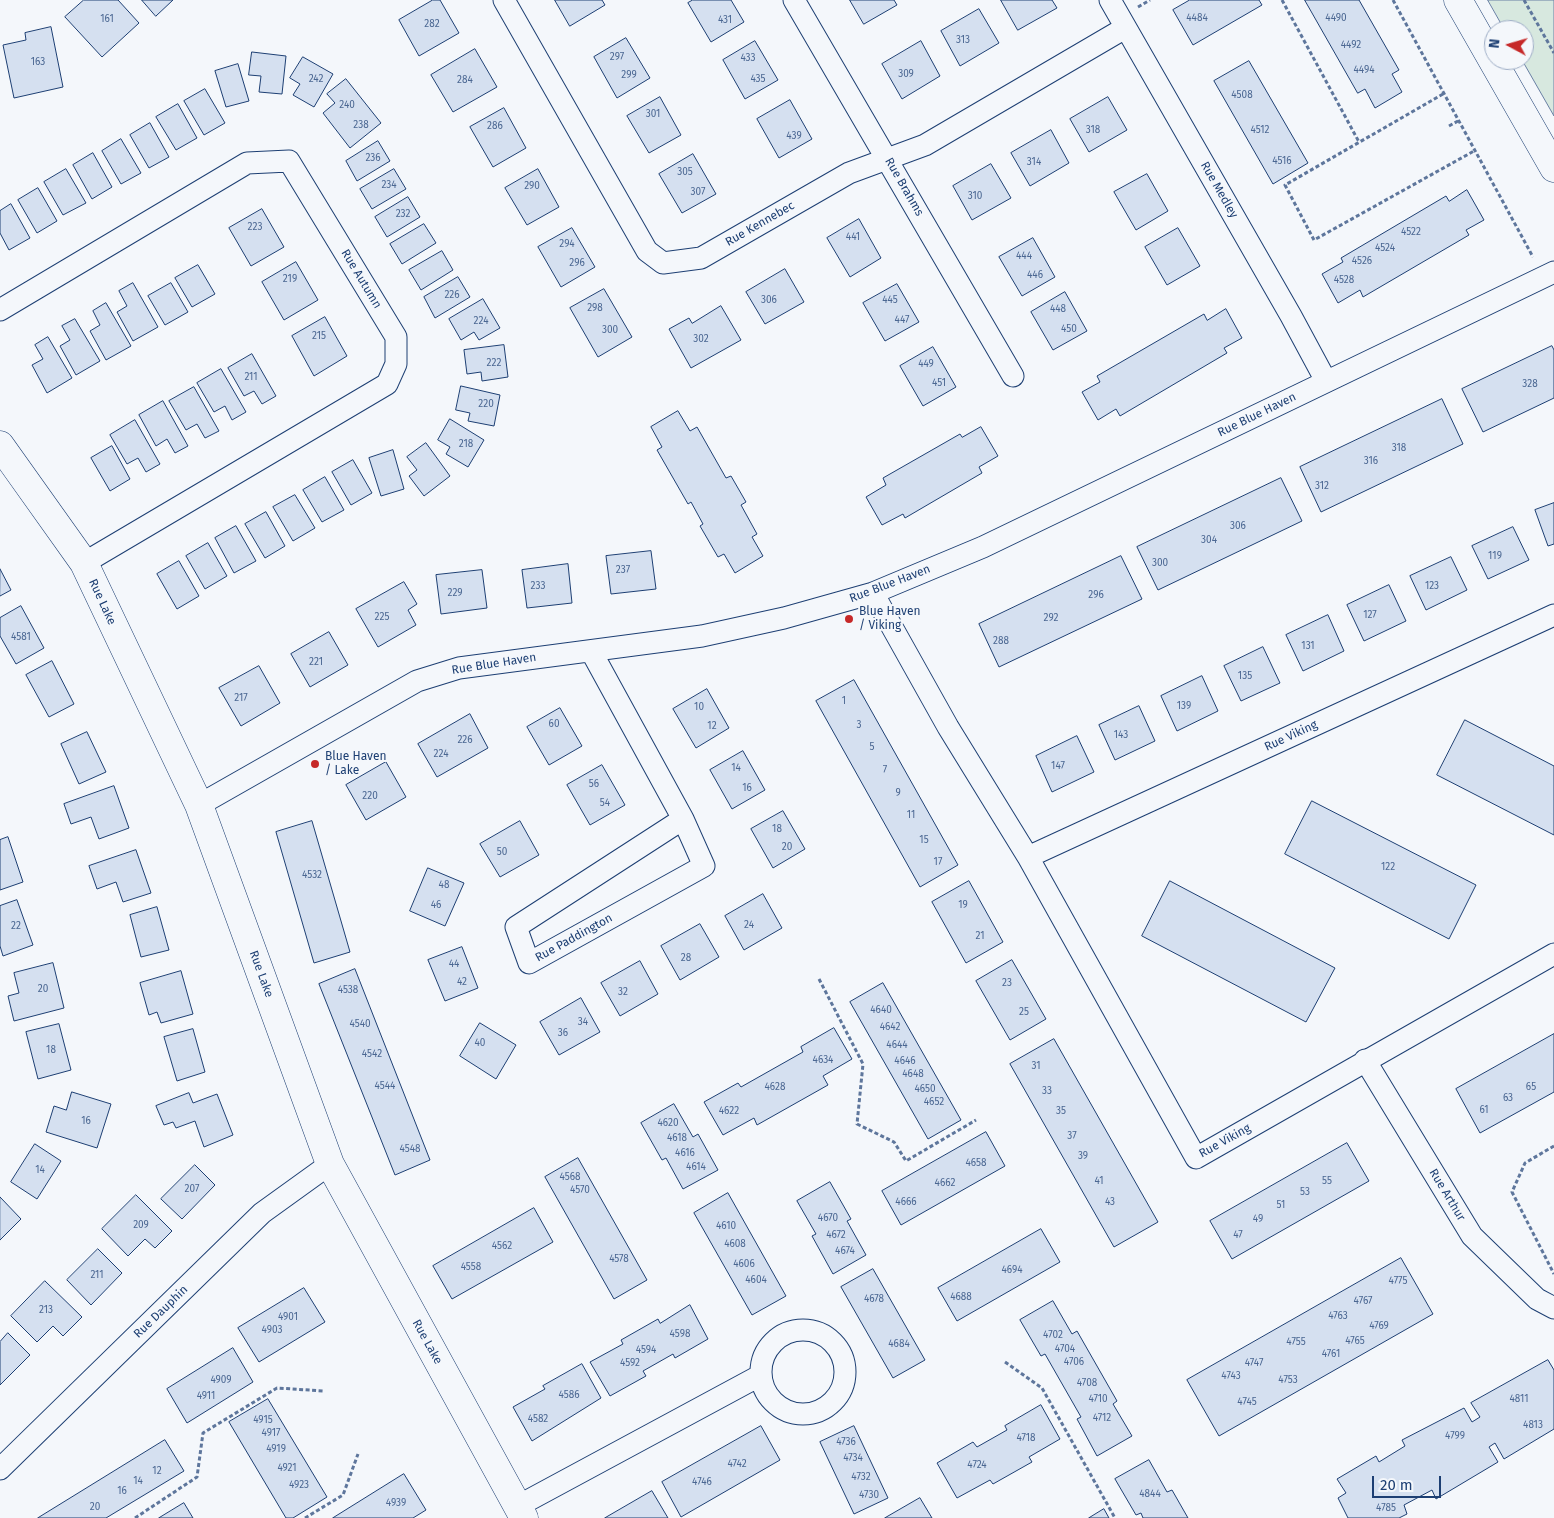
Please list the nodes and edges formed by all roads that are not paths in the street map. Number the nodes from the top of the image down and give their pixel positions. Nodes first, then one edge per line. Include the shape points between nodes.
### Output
1 (504, 0) edge
2 (794, 0) edge
3 (1110, 0) edge
4 (1458, 0) edge
5 (1130, 18) junction
6 (887, 158) junction
7 (1554, 168) edge
8 (1554, 272) edge
9 (0, 310) edge
10 (1012, 376) dead end
11 (1326, 381) junction
12 (0, 445) edge
13 (84, 563) junction
14 (873, 593) junction
15 (1554, 615) edge
16 (590, 651) junction
17 (199, 805) junction
18 (683, 819) junction
19 (1028, 857) junction
20 (1554, 954) edge
21 (1364, 1060) junction
22 (330, 1164) junction
23 (1554, 1308) edge
24 (761, 1375) dead end
25 (0, 1469) edge
26 (521, 1512) edge

1 - 6 street, Rue Kennebec via 647,251 662,263 701,258 849,173
2 - 6 street, Rue Brahms
3 - 5 street, Rue Medley
4 - 7 street
5 - 6 street, Rue Kennebec via 925,145
5 - 11 street, Rue Medley
6 - 10 street, Rue Brahms
8 - 11 street, Rue Blue Haven
9 - 13 street, Rue Autumn via 247,163 289,161 396,337 396,364 387,384
11 - 14 street, Rue Blue Haven via 983,547
12 - 13 street, Rue Lake
13 - 17 street, Rue Lake
14 - 16 street, Rue Blue Haven via 784,618 702,636
14 - 19 street, Rue Viking via 948,727
15 - 19 street, Rue Viking
16 - 17 street, Rue Blue Haven via 459,668 417,681
16 - 18 street, Rue Paddington
17 - 22 street, Rue Lake
18 - 18 street, Rue Paddington via 516,927 529,964 704,866
19 - 21 street, Rue Viking via 1196,1158
20 - 21 street, Rue Viking
21 - 23 street, Rue Arthur via 1472,1236 1537,1299
22 - 25 street, Rue Dauphin via 262,1213
22 - 26 street, Rue Lake
24 - 26 street, Rue Lake

